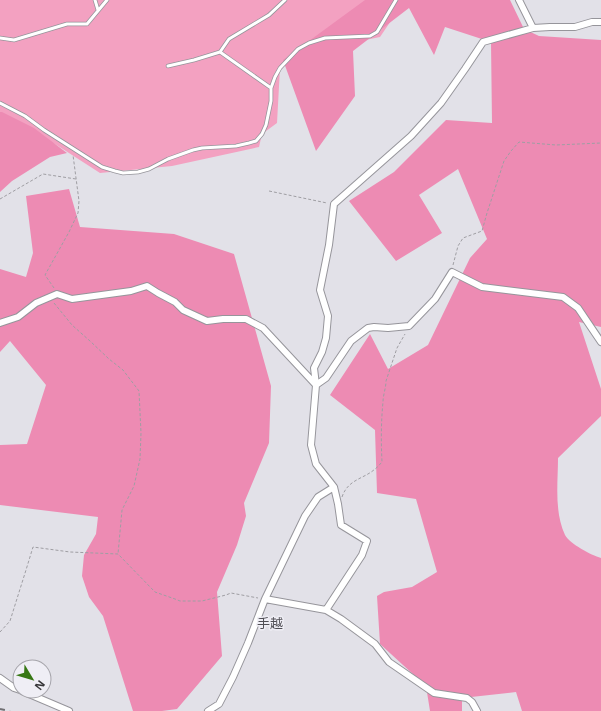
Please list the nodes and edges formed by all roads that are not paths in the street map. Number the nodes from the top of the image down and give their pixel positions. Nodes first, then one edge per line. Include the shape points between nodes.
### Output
1 (95, 0) edge
2 (107, 0) edge
3 (285, 0) edge
4 (396, 0) edge
5 (519, 0) edge
6 (98, 10) junction
7 (601, 22) edge
8 (532, 28) junction
9 (0, 38) edge
10 (220, 52) junction
11 (168, 66) dead end
12 (271, 88) junction
13 (0, 103) edge
14 (0, 324) edge
15 (601, 342) edge
16 (316, 385) junction
17 (334, 487) junction
18 (264, 599) junction
19 (326, 610) junction
20 (0, 678) edge
21 (12, 687) edge
22 (40, 699) edge
23 (69, 711) edge
24 (208, 711) edge
25 (477, 711) edge

1 - 6 lane
2 - 6 lane
3 - 10 lane via 269,15 229,39
4 - 12 lane via 375,34 325,38 298,49 280,68
5 - 8 street
6 - 9 lane via 87,24 66,24 14,40
7 - 8 street via 575,27
8 - 16 street via 483,42 441,103 411,136 334,204 320,290 328,316 326,338 314,368
10 - 11 lane
10 - 12 lane
12 - 13 lane via 265,129 256,141 236,146 198,149 168,158 148,169 123,173 102,167 25,116
14 - 16 street via 18,317 36,303 57,294 72,299 131,291 147,286 175,302 183,310 207,321 246,319 263,328
15 - 16 street via 578,308 563,297 482,286 452,272 435,299 409,326 368,328 351,341 326,378
16 - 17 street via 311,445 316,464
17 - 18 street via 318,497 305,516
17 - 19 street via 341,525 367,541 362,554
18 - 19 street
18 - 24 street via 248,643 220,704
19 - 25 street via 375,644 389,662 434,693 467,698
20 - 21 street
22 - 23 street

